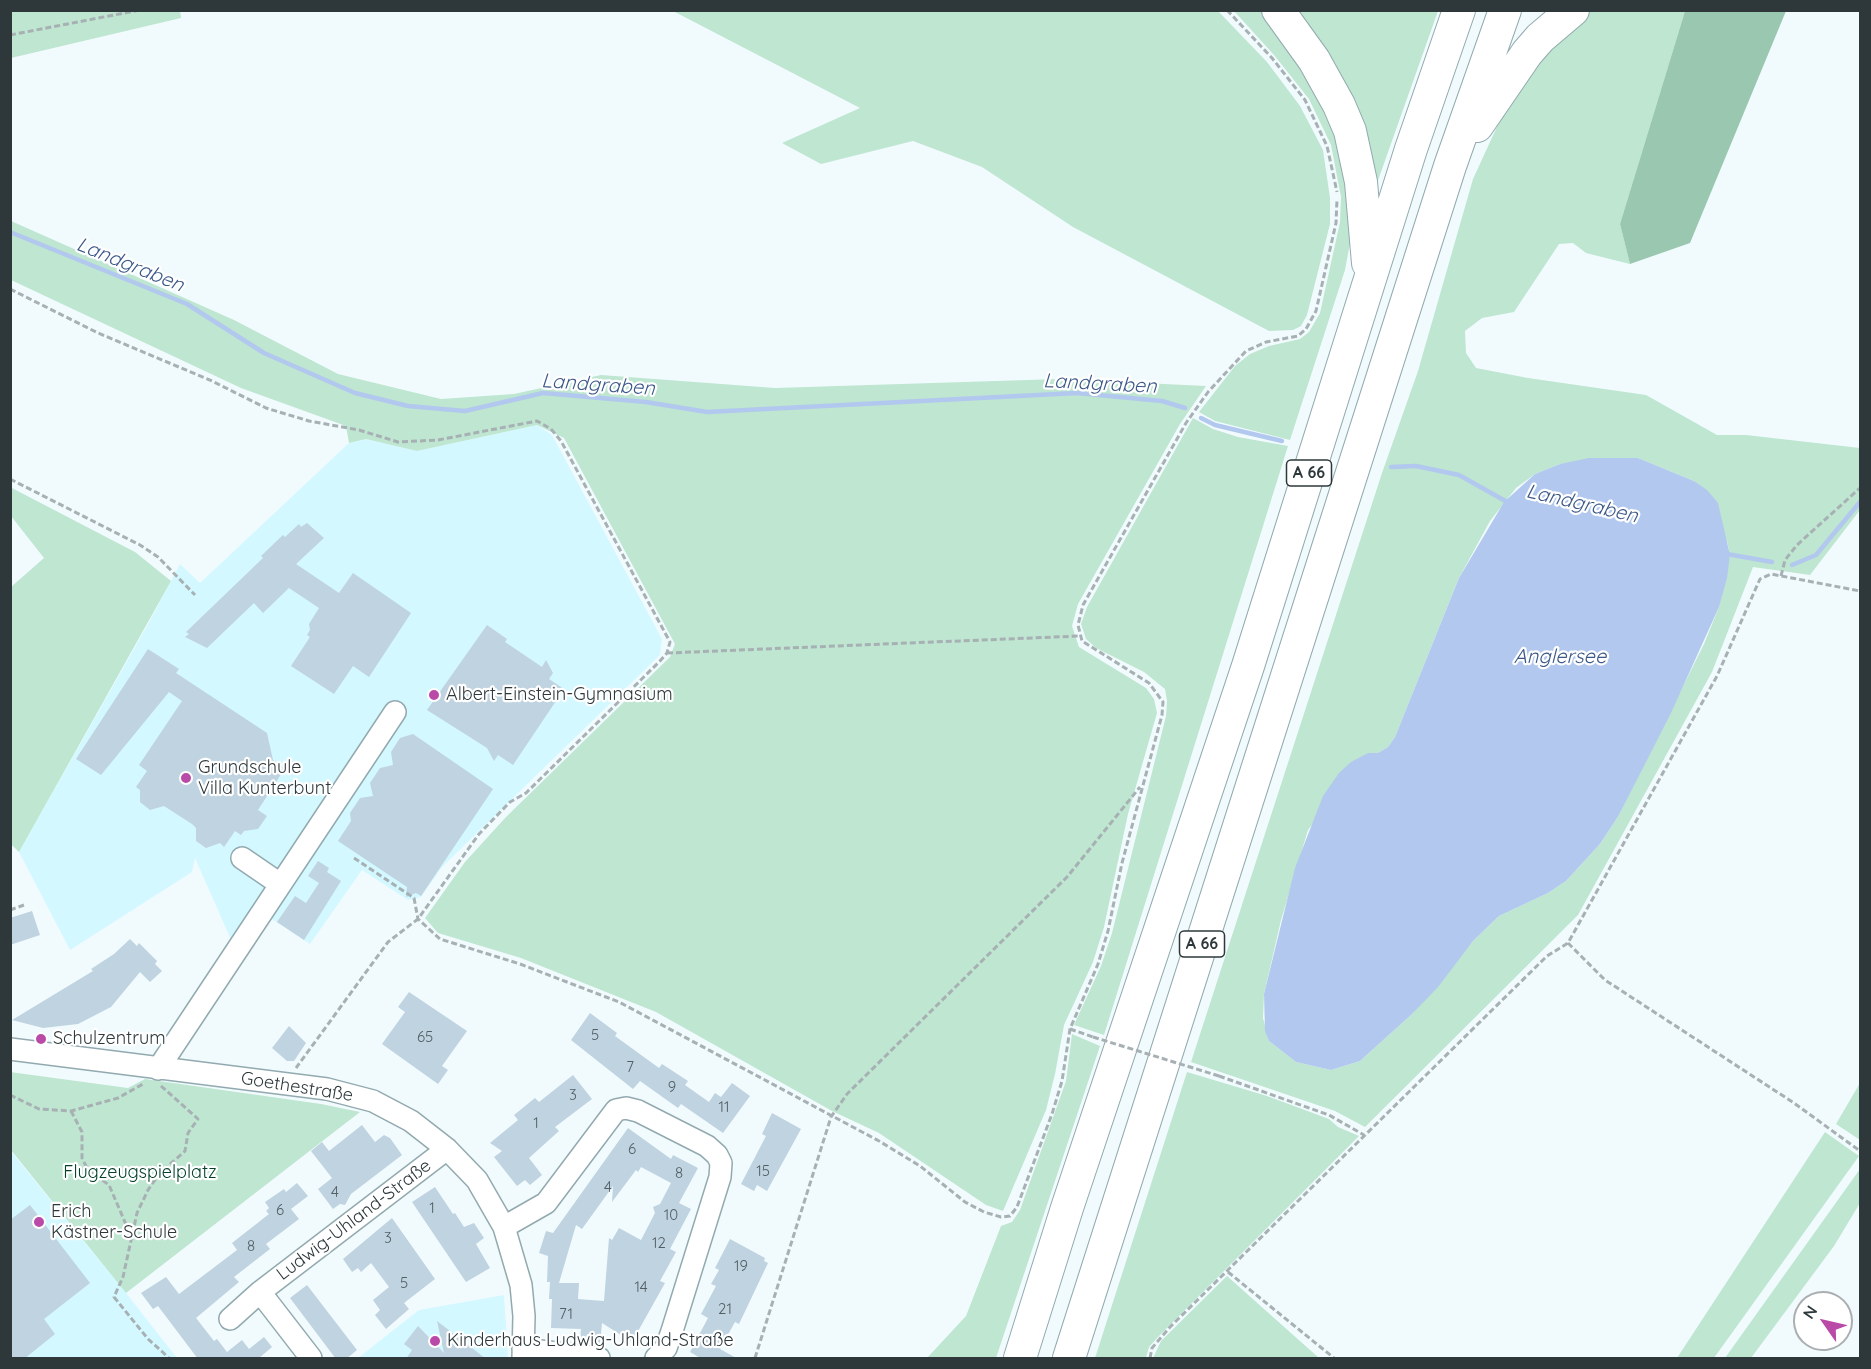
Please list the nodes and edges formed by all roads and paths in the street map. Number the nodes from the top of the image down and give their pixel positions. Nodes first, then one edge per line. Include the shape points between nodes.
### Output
1 (140, 10) edge
2 (1227, 10) edge
3 (1278, 10) edge
4 (1459, 10) edge
5 (1505, 10) edge
6 (1573, 10) edge
7 (124, 12) edge
8 (10, 35) edge
9 (1450, 166) junction
10 (1369, 279) junction
11 (10, 289) edge
12 (10, 479) edge
13 (1860, 488) edge
14 (1781, 576) junction
15 (1860, 591) edge
16 (195, 595) dead end
17 (1080, 636) junction
18 (668, 653) junction
19 (395, 712) dead end
20 (1142, 785) junction
21 (242, 858) dead end
22 (354, 858) dead end
23 (280, 884) junction
24 (24, 905) dead end
25 (10, 910) edge
26 (418, 919) junction
27 (1568, 943) junction
28 (1070, 1029) junction
29 (10, 1049) edge
30 (155, 1074) junction
31 (284, 1084) junction
32 (10, 1095) edge
33 (71, 1111) junction
34 (831, 1117) junction
35 (1364, 1136) junction
36 (447, 1149) junction
37 (1860, 1151) edge
38 (504, 1227) junction
39 (132, 1237) junction
40 (1228, 1272) junction
41 (260, 1292) junction
42 (230, 1319) dead end
43 (523, 1354) edge
44 (168, 1359) edge
45 (312, 1359) edge
46 (599, 1359) edge
47 (656, 1359) edge
48 (755, 1359) edge
49 (1020, 1359) edge
50 (1069, 1359) edge
51 (1150, 1359) edge
52 (1334, 1359) edge

1 - 7 path
2 - 17 path via 1305,100 1327,146 1338,197 1316,311 1298,336 1266,342 1246,351 1208,392 1186,423 1083,605 1078,625
3 - 10 highway via 1314,60 1350,131 1361,182
4 - 10 highway, A 66
5 - 9 highway, A 66
6 - 9 highway via 1527,53
7 - 8 path
9 - 50 highway, A 66
10 - 49 highway, A 66 via 1248,666
11 - 18 path via 266,408 309,421 398,442 438,440 537,421 552,429 670,642
12 - 16 path via 140,545 158,557
13 - 14 path via 1797,545 1785,560
14 - 15 path
14 - 27 path via 1770,574 1754,586 1717,676
17 - 18 path
17 - 20 path via 1095,651 1149,683 1162,702 1162,715
18 - 26 path via 479,834
19 - 23 street
20 - 28 path via 1108,931
20 - 34 path via 1067,877 847,1094
21 - 23 street
22 - 26 path via 414,898
23 - 30 street
24 - 25 path
26 - 31 path via 388,942
26 - 34 path via 440,939 619,1002
27 - 35 path via 1547,956
27 - 37 path via 1605,980 1794,1103
28 - 34 path via 1052,1114 1017,1208 1010,1216 984,1212 965,1202 920,1166
28 - 35 path, bridge via 1329,1115
29 - 30 street, Goethestraße
30 - 31 street, Goethestraße
30 - 33 path via 118,1098
30 - 39 path via 198,1119 188,1134 185,1151 159,1174 148,1190 137,1213
31 - 36 street, Goethestraße via 327,1089 372,1101 411,1122
32 - 33 path via 39,1109
33 - 39 path via 82,1132 82,1158 88,1170 109,1185
34 - 48 path
35 - 40 path
36 - 38 street, Goethestraße via 477,1180
36 - 41 street, Ludwig-Uhland-Straße
38 - 43 street, Goethestraße via 521,1285
38 - 47 street via 546,1203 616,1110 638,1111 707,1146 721,1163 720,1177 672,1331 666,1348
39 - 44 path via 114,1297
40 - 51 path via 1159,1339
40 - 52 path
41 - 42 street, Ludwig-Uhland-Straße
41 - 45 street, Ludwig-Uhland-Straße
43 - 46 street

